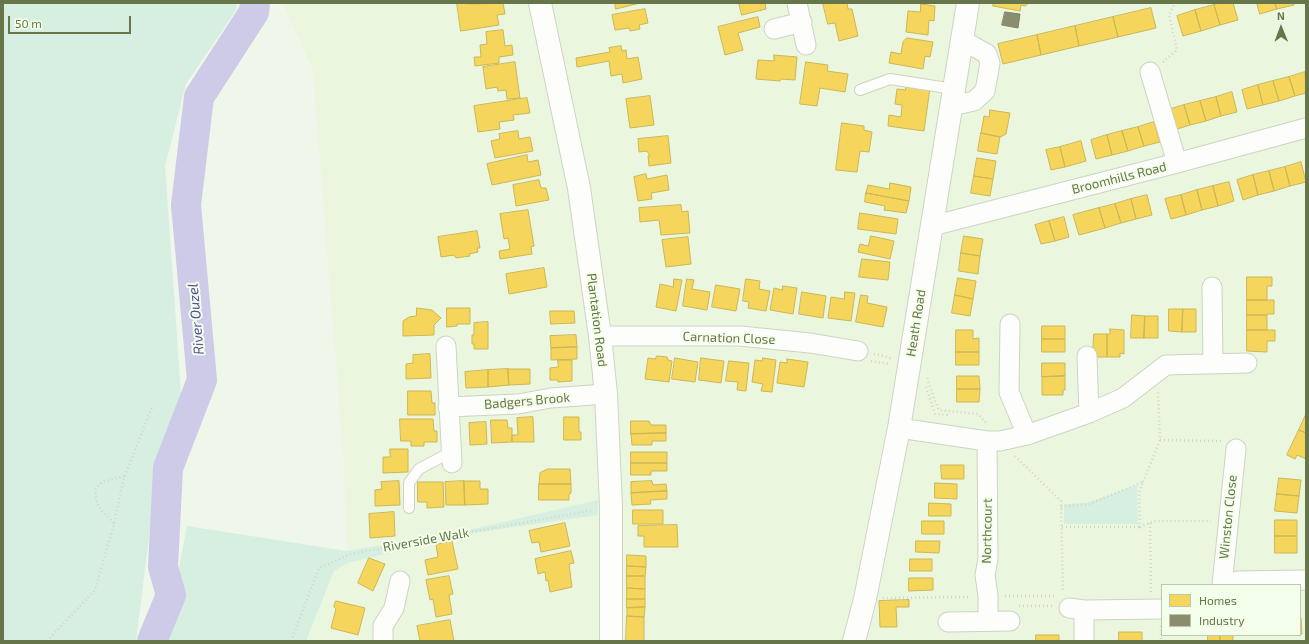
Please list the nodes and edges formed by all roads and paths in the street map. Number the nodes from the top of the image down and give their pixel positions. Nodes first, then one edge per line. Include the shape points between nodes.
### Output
1 (540, 3) edge
2 (798, 3) edge
3 (968, 3) edge
4 (1176, 3) edge
5 (802, 22) junction
6 (774, 29) dead end
7 (962, 40) junction
8 (806, 44) dead end
9 (1150, 72) joint
10 (860, 90) dead end
11 (953, 97) junction
12 (1306, 128) edge
13 (1177, 163) junction
14 (932, 226) junction
15 (1212, 287) dead end
16 (1010, 324) dead end
17 (600, 336) junction
18 (446, 346) dead end
19 (858, 351) joint
20 (1088, 356) dead end
21 (1213, 363) junction
22 (1247, 363) dead end
23 (896, 365) dead end
24 (925, 371) dead end
25 (1158, 372) junction
26 (925, 384) dead end
27 (606, 394) junction
28 (448, 406) junction
29 (152, 407) dead end
30 (1089, 413) junction
31 (898, 428) junction
32 (1027, 435) junction
33 (955, 436) junction
34 (1160, 440) junction
35 (994, 441) junction
36 (1236, 449) joint
37 (451, 457) joint
38 (125, 476) junction
39 (1142, 482) junction
40 (612, 506) junction
41 (1061, 506) junction
42 (409, 508) dead end
43 (1227, 521) junction
44 (1150, 523) junction
45 (114, 524) junction
46 (1062, 527) junction
47 (1140, 527) junction
48 (1306, 580) edge
49 (400, 581) dead end
50 (1222, 584) edge
51 (1226, 584) edge
52 (988, 596) junction
53 (865, 599) junction
54 (1076, 609) junction
55 (1156, 610) edge
56 (1013, 614) joint
57 (988, 621) junction
58 (948, 622) dead end
59 (47, 641) edge
60 (291, 641) edge
61 (382, 641) edge
62 (611, 641) edge
63 (854, 641) edge
64 (1084, 641) edge

1 - 17 street, Plantation Road via 579,188
2 - 5 street
3 - 7 street, Heath Road
4 - 9 path via 1169,15 1177,50
5 - 6 street
5 - 8 street
7 - 11 street, Heath Road
7 - 11 street via 987,54 990,63 985,91 974,102
9 - 13 street
10 - 11 lane via 890,79
11 - 14 street, Heath Road
12 - 13 street, Broomhills Road
13 - 14 street, Broomhills Road
14 - 31 street, Heath Road
15 - 21 street
16 - 32 street via 1009,392
17 - 19 street, Carnation Close via 740,336 810,342
17 - 27 street, Plantation Road
18 - 28 street
19 - 23 path via 884,356
20 - 30 street
21 - 22 street
21 - 25 street via 1166,365
24 - 35 path via 939,410 978,414 993,429
25 - 30 street via 1123,398
25 - 34 path
26 - 33 path via 935,414 947,415
27 - 28 street, Badgers Brook via 551,398 518,404
27 - 40 street, Plantation Road
28 - 37 street
29 - 38 path
30 - 32 street
31 - 33 street
31 - 53 street, Heath Road
32 - 35 street
33 - 35 street
34 - 36 path via 1227,441
34 - 39 path
35 - 41 path via 1061,501
35 - 52 street, Northcourt via 985,575
36 - 43 street, Winston Close
37 - 42 lane via 419,469 409,483
38 - 45 path
38 - 45 path via 102,482 95,490 98,508
39 - 41 path via 1089,504
39 - 47 path via 1139,493
40 - 60 path, Riverside Walk via 351,554 319,568
40 - 62 street, Plantation Road
41 - 46 path
43 - 44 path
43 - 50 street, Winston Close
44 - 47 path
44 - 55 path
45 - 59 path via 95,590
46 - 47 path
46 - 52 path via 1063,596
48 - 51 street, Winston Close via 1238,581
49 - 61 street via 394,608 383,626
52 - 53 path
52 - 57 street, Northcourt
53 - 63 street, Heath Road
54 - 55 street
54 - 56 path via 1060,606
54 - 64 street
56 - 57 street
57 - 58 street

